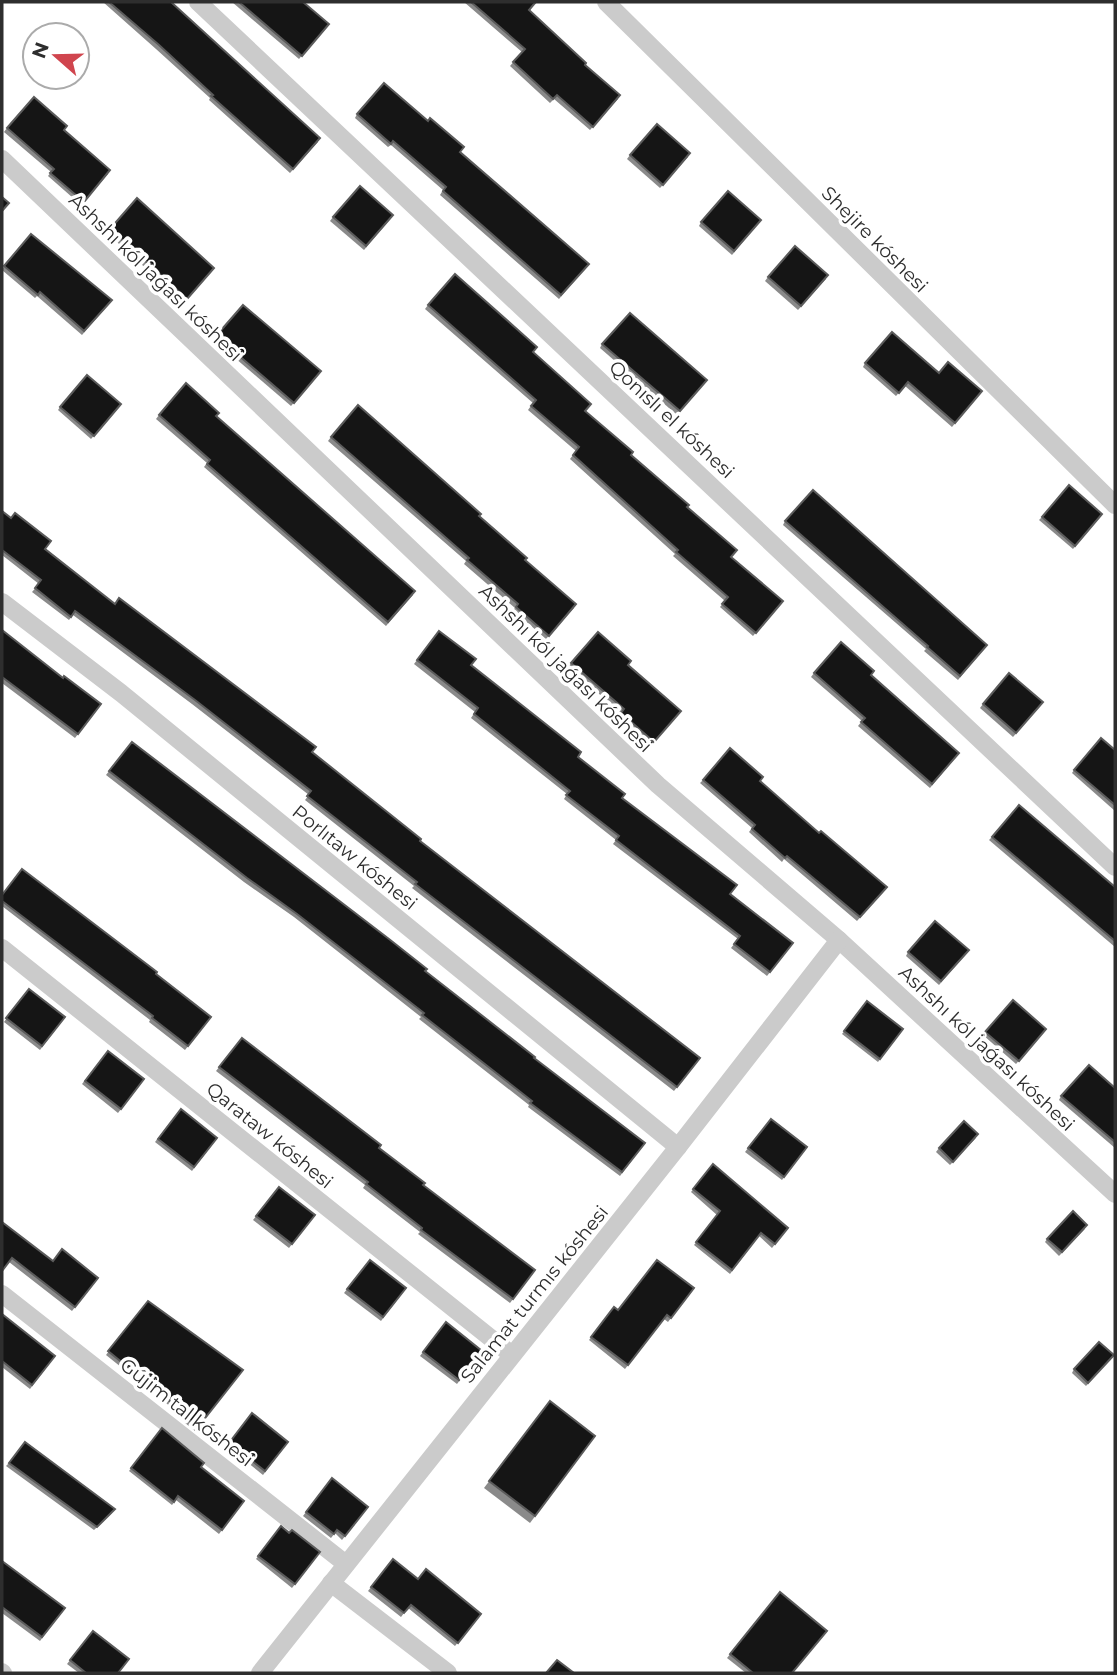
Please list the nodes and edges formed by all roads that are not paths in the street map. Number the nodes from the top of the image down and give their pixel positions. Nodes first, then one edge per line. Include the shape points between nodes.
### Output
1 (198, 2) edge
2 (606, 2) edge
3 (2, 159) edge
4 (1115, 505) edge
5 (2, 602) edge
6 (1115, 867) edge
7 (839, 940) junction
8 (2, 948) edge
9 (678, 1147) junction
10 (1115, 1194) edge
11 (2, 1294) edge
12 (512, 1355) junction
13 (346, 1564) junction
14 (331, 1583) junction
15 (260, 1673) edge
16 (448, 1673) edge

1 - 6 street, Qonıslı el kóshesi
2 - 4 street, Shejire kóshesi
3 - 7 street, Ashshı kól jaǵası kóshesi via 658,785
5 - 9 street, Porlıtaw kóshesi via 121,693
7 - 9 street, Salamat turmıs kóshesi
7 - 10 street, Ashshı kól jaǵası kóshesi
8 - 12 street, Qarataw kóshesi
9 - 12 street, Salamat turmıs kóshesi
11 - 13 street, Gújim tal kóshesi
12 - 13 street, Salamat turmıs kóshesi
13 - 14 street, Salamat turmıs kóshesi
14 - 15 street, Salamat turmıs kóshesi
14 - 16 street

